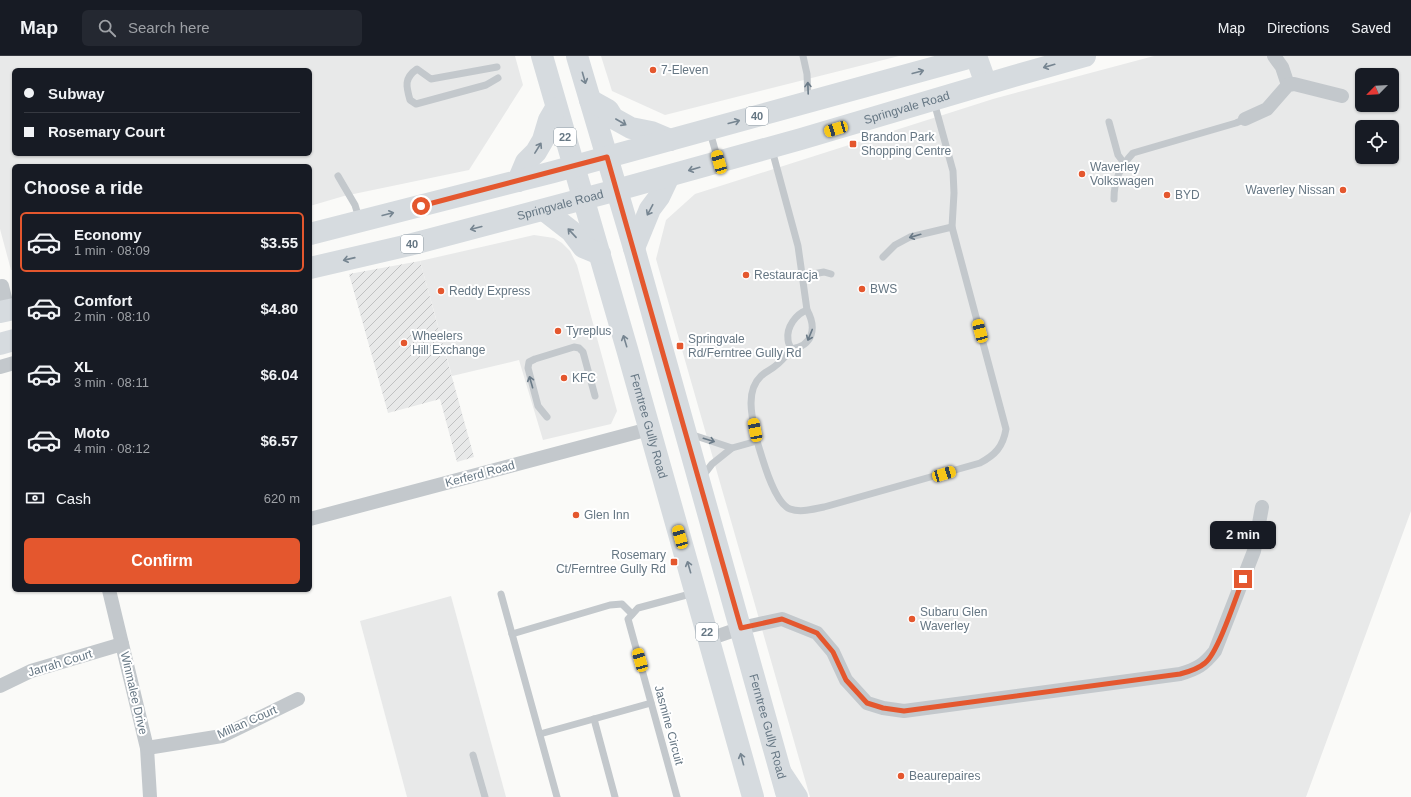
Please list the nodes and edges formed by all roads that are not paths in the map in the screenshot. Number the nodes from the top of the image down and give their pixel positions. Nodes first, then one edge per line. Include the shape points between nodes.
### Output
1 (542, 56) edge
2 (577, 56) edge
3 (803, 56) edge
4 (976, 56) edge
5 (1085, 56) edge
6 (1280, 60) edge
7 (497, 66) dead end
8 (498, 78) dead end
9 (986, 84) junction
10 (1288, 85) junction
11 (1342, 96) dead end
12 (590, 100) junction
13 (934, 100) junction
14 (808, 102) junction
15 (556, 108) junction
16 (1245, 119) joint
17 (1109, 122) dead end
18 (709, 129) junction
19 (670, 140) junction
20 (772, 147) junction
21 (607, 157) junction
22 (719, 162) junction
23 (1124, 163) junction
24 (574, 166) junction
25 (338, 176) dead end
26 (669, 176) junction
27 (518, 181) junction
28 (617, 190) junction
29 (584, 199) junction
30 (1114, 199) dead end
31 (544, 210) junction
32 (360, 221) junction
33 (952, 227) junction
34 (312, 233) edge
35 (634, 248) junction
36 (600, 254) junction
37 (884, 257) dead end
38 (312, 268) edge
39 (830, 274) dead end
40 (802, 276) junction
41 (0, 287) edge
42 (7, 310) edge
43 (808, 310) junction
44 (12, 341) edge
45 (0, 344) edge
46 (791, 349) junction
47 (665, 361) junction
48 (12, 364) edge
49 (0, 367) edge
50 (633, 370) junction
51 (595, 396) dead end
52 (547, 417) dead end
53 (650, 429) junction
54 (686, 433) junction
55 (757, 441) junction
56 (732, 448) junction
57 (699, 482) junction
58 (1262, 506) dead end
59 (312, 517) edge
60 (109, 592) edge
61 (696, 592) junction
62 (500, 594) dead end
63 (632, 614) junction
64 (741, 628) junction
65 (512, 634) junction
66 (709, 639) junction
67 (122, 644) junction
68 (0, 686) edge
69 (298, 699) dead end
70 (652, 703) junction
71 (594, 719) junction
72 (540, 734) junction
73 (146, 748) junction
74 (473, 755) dead end
75 (781, 773) junction
76 (150, 797) edge
77 (485, 797) edge
78 (557, 797) edge
79 (615, 797) edge
80 (677, 797) edge
81 (753, 797) edge
82 (788, 797) edge
83 (797, 797) edge

1 - 15 main road, Ferntree Gully Road / 22
2 -> 12 main road, Ferntree Gully Road
14 -> 3 lane via 807,74
4 - 9 main road
14 -> 4 main road, 40
5 -> 9 main road, Springvale Road / 40
6 - 10 street
7 - 8 lane via 431,79 417,70 410,75 406,86 410,100 416,104 486,85
9 - 13 main road, Springvale Road / 40
10 - 11 street via 1294,84
10 - 16 street via 1267,109
12 -> 19 main road via 631,128 651,132
12 - 21 main road, Ferntree Gully Road
13 - 20 main road, Springvale Road / 40
13 - 33 lane via 953,171
18 -> 14 main road, 40
15 - 24 main road, Ferntree Gully Road / 22
27 -> 15 main road via 526,162 540,145
16 - 23 lane via 1133,153
17 - 23 lane via 1118,155
18 - 19 main road, 40
18 - 22 lane
19 - 21 main road, 40
20 - 22 main road, Springvale Road / 40
20 - 40 lane via 798,246
21 - 24 main road, 40
21 - 28 main road, Ferntree Gully Road
22 -> 26 main road, Springvale Road / 40
23 - 30 lane via 1116,180
24 - 27 main road, 40
24 - 29 main road, Ferntree Gully Road / 22
25 - 32 lane via 355,205
26 - 28 main road, Springvale Road / 40
26 -> 35 main road via 659,197 650,208
32 -> 27 main road, 40
28 - 29 main road, Springvale Road / 40
28 - 35 main road, Ferntree Gully Road
29 - 31 main road, Springvale Road / 40
29 - 36 main road, Ferntree Gully Road / 22
36 -> 31 main road via 583,247 571,231
31 -> 38 main road, Springvale Road / 40
32 - 34 main road, 40
33 -> 37 lane via 910,237 895,245
33 - 55 lane via 1006,429 1004,440 997,452 980,463 806,511 790,509 778,496
35 - 47 main road, Ferntree Gully Road
50 -> 36 main road, Ferntree Gully Road / 22
39 - 40 lane via 824,272
40 - 43 lane
41 - 42 street via 2,286
43 - 46 lane via 801,313 790,325 788,340
43 -> 46 lane via 812,318 813,332 805,345
44 - 45 main road
46 - 55 lane via 780,362 761,376 753,390 750,409
47 - 50 main road
47 - 54 main road, Ferntree Gully Road
48 - 49 street
50 - 53 main road, Ferntree Gully Road / 22
52 -> 51 lane via 538,406 528,368 529,362 535,359 574,347 579,348 583,352
53 - 59 street, Kerferd Road
61 -> 53 main road, Ferntree Gully Road / 22
54 -> 56 lane
54 - 57 main road, Ferntree Gully Road
55 - 56 lane
56 - 57 lane via 712,464
57 - 64 main road, Ferntree Gully Road
58 - 64 street via 1254,551 1215,651 1206,663 1180,674 904,711 867,703 846,680 833,652 817,633 782,619
60 - 67 street, Winmalee Drive
61 - 63 lane via 638,608
61 - 66 main road, Ferntree Gully Road / 22
62 - 65 lane
63 - 65 lane via 622,604 610,605
63 - 70 lane, Jasmine Circuit via 628,618
64 - 66 street
64 - 75 main road, Ferntree Gully Road
65 - 72 lane
81 -> 66 main road, Ferntree Gully Road / 22
67 - 68 street, Jarrah Court via 31,671
67 - 73 street, Winmalee Drive
69 - 73 street, Millan Court via 222,736
70 - 71 lane
70 - 80 lane, Jasmine Circuit
71 - 72 lane
71 - 79 lane
72 - 78 lane
73 - 76 street, Winmalee Drive
74 - 77 lane
75 - 82 main road, Ferntree Gully Road
75 - 83 main road

